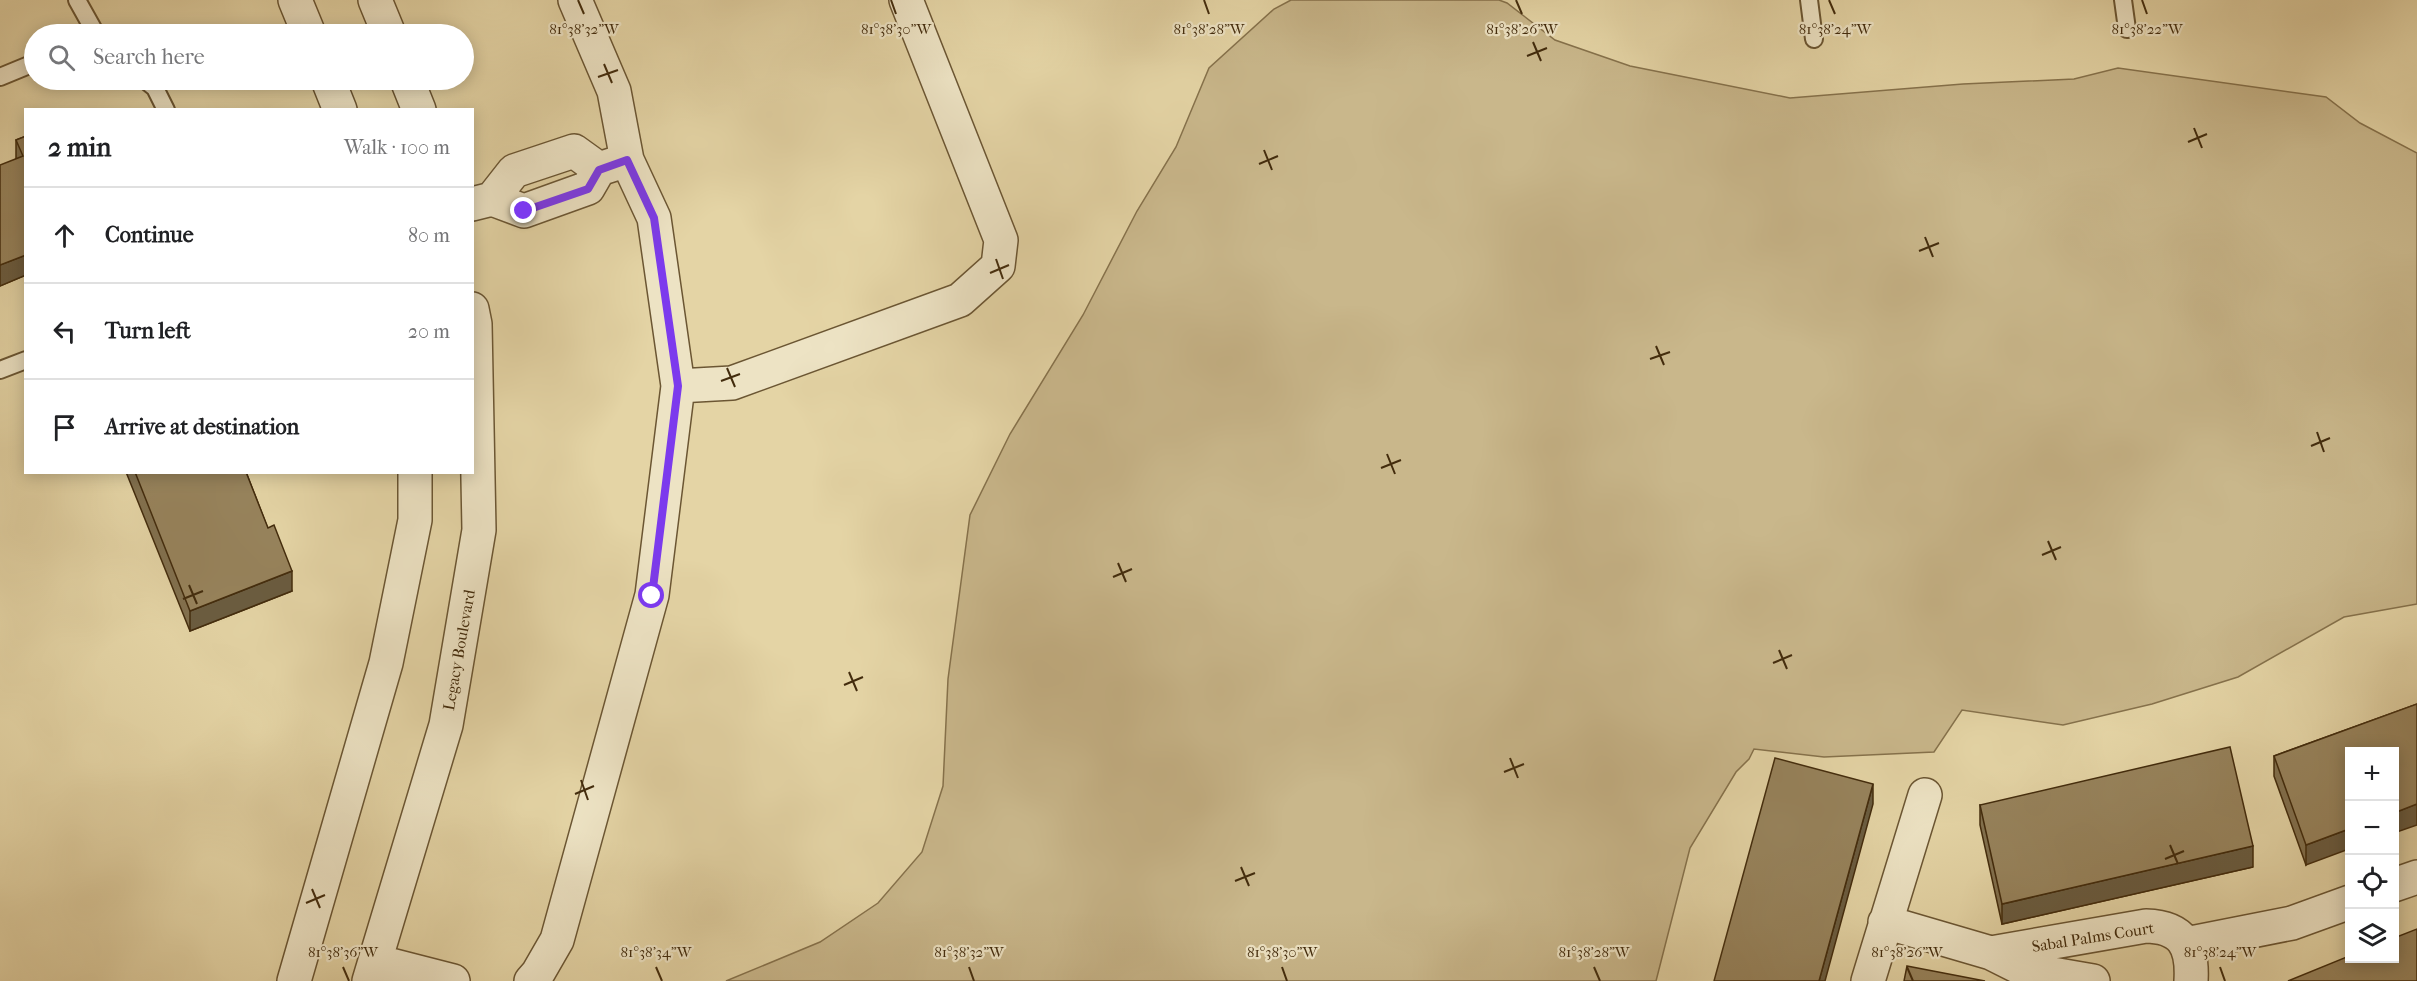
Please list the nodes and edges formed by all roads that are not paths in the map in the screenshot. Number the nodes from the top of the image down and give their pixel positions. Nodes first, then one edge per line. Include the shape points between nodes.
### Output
1 (77, 0) edge
2 (295, 0) edge
3 (375, 0) edge
4 (575, 0) edge
5 (906, 0) edge
6 (1809, 0) edge
7 (2123, 0) edge
8 (90, 24) edge
9 (305, 24) edge
10 (385, 24) edge
11 (2127, 29) dead end
12 (1814, 39) dead end
13 (24, 67) edge
14 (0, 77) edge
15 (156, 90) edge
16 (332, 90) edge
17 (411, 90) edge
18 (165, 108) edge
19 (339, 108) edge
20 (418, 108) edge
21 (613, 165) junction
22 (482, 201) edge
23 (474, 319) edge
24 (24, 361) edge
25 (0, 370) edge
26 (678, 386) junction
27 (415, 474) edge
28 (1925, 795) dead end
29 (2417, 877) edge
30 (2399, 883) edge
31 (2345, 903) edge
32 (1885, 922) junction
33 (2186, 944) junction
34 (1991, 954) junction
35 (372, 971) edge
36 (294, 981) edge
37 (453, 981) edge
38 (531, 981) edge
39 (1868, 981) edge
40 (2094, 981) edge
41 (2191, 981) edge

1 - 8 lane
2 - 9 street
3 - 10 street
4 - 21 street via 614,91
5 - 26 street via 1001,240 998,266 960,300 732,383
6 - 12 lane
7 - 11 lane
13 - 14 lane
15 - 18 lane
16 - 19 street
17 - 20 street
21 - 22 street via 588,189 524,211
21 - 26 street via 654,218
23 - 35 street, Legacy Boulevard via 479,530 446,725
24 - 25 lane
26 - 38 street via 652,596 557,940
27 - 36 street via 415,520 386,663
28 - 32 street
29 - 30 street
31 - 33 street via 2292,923
32 - 34 street
32 - 39 street
33 - 34 street, Sabal Palms Court via 2176,932 2162,926 2146,926
33 - 41 street via 2192,962
34 - 40 street via 2031,971
35 - 37 street

